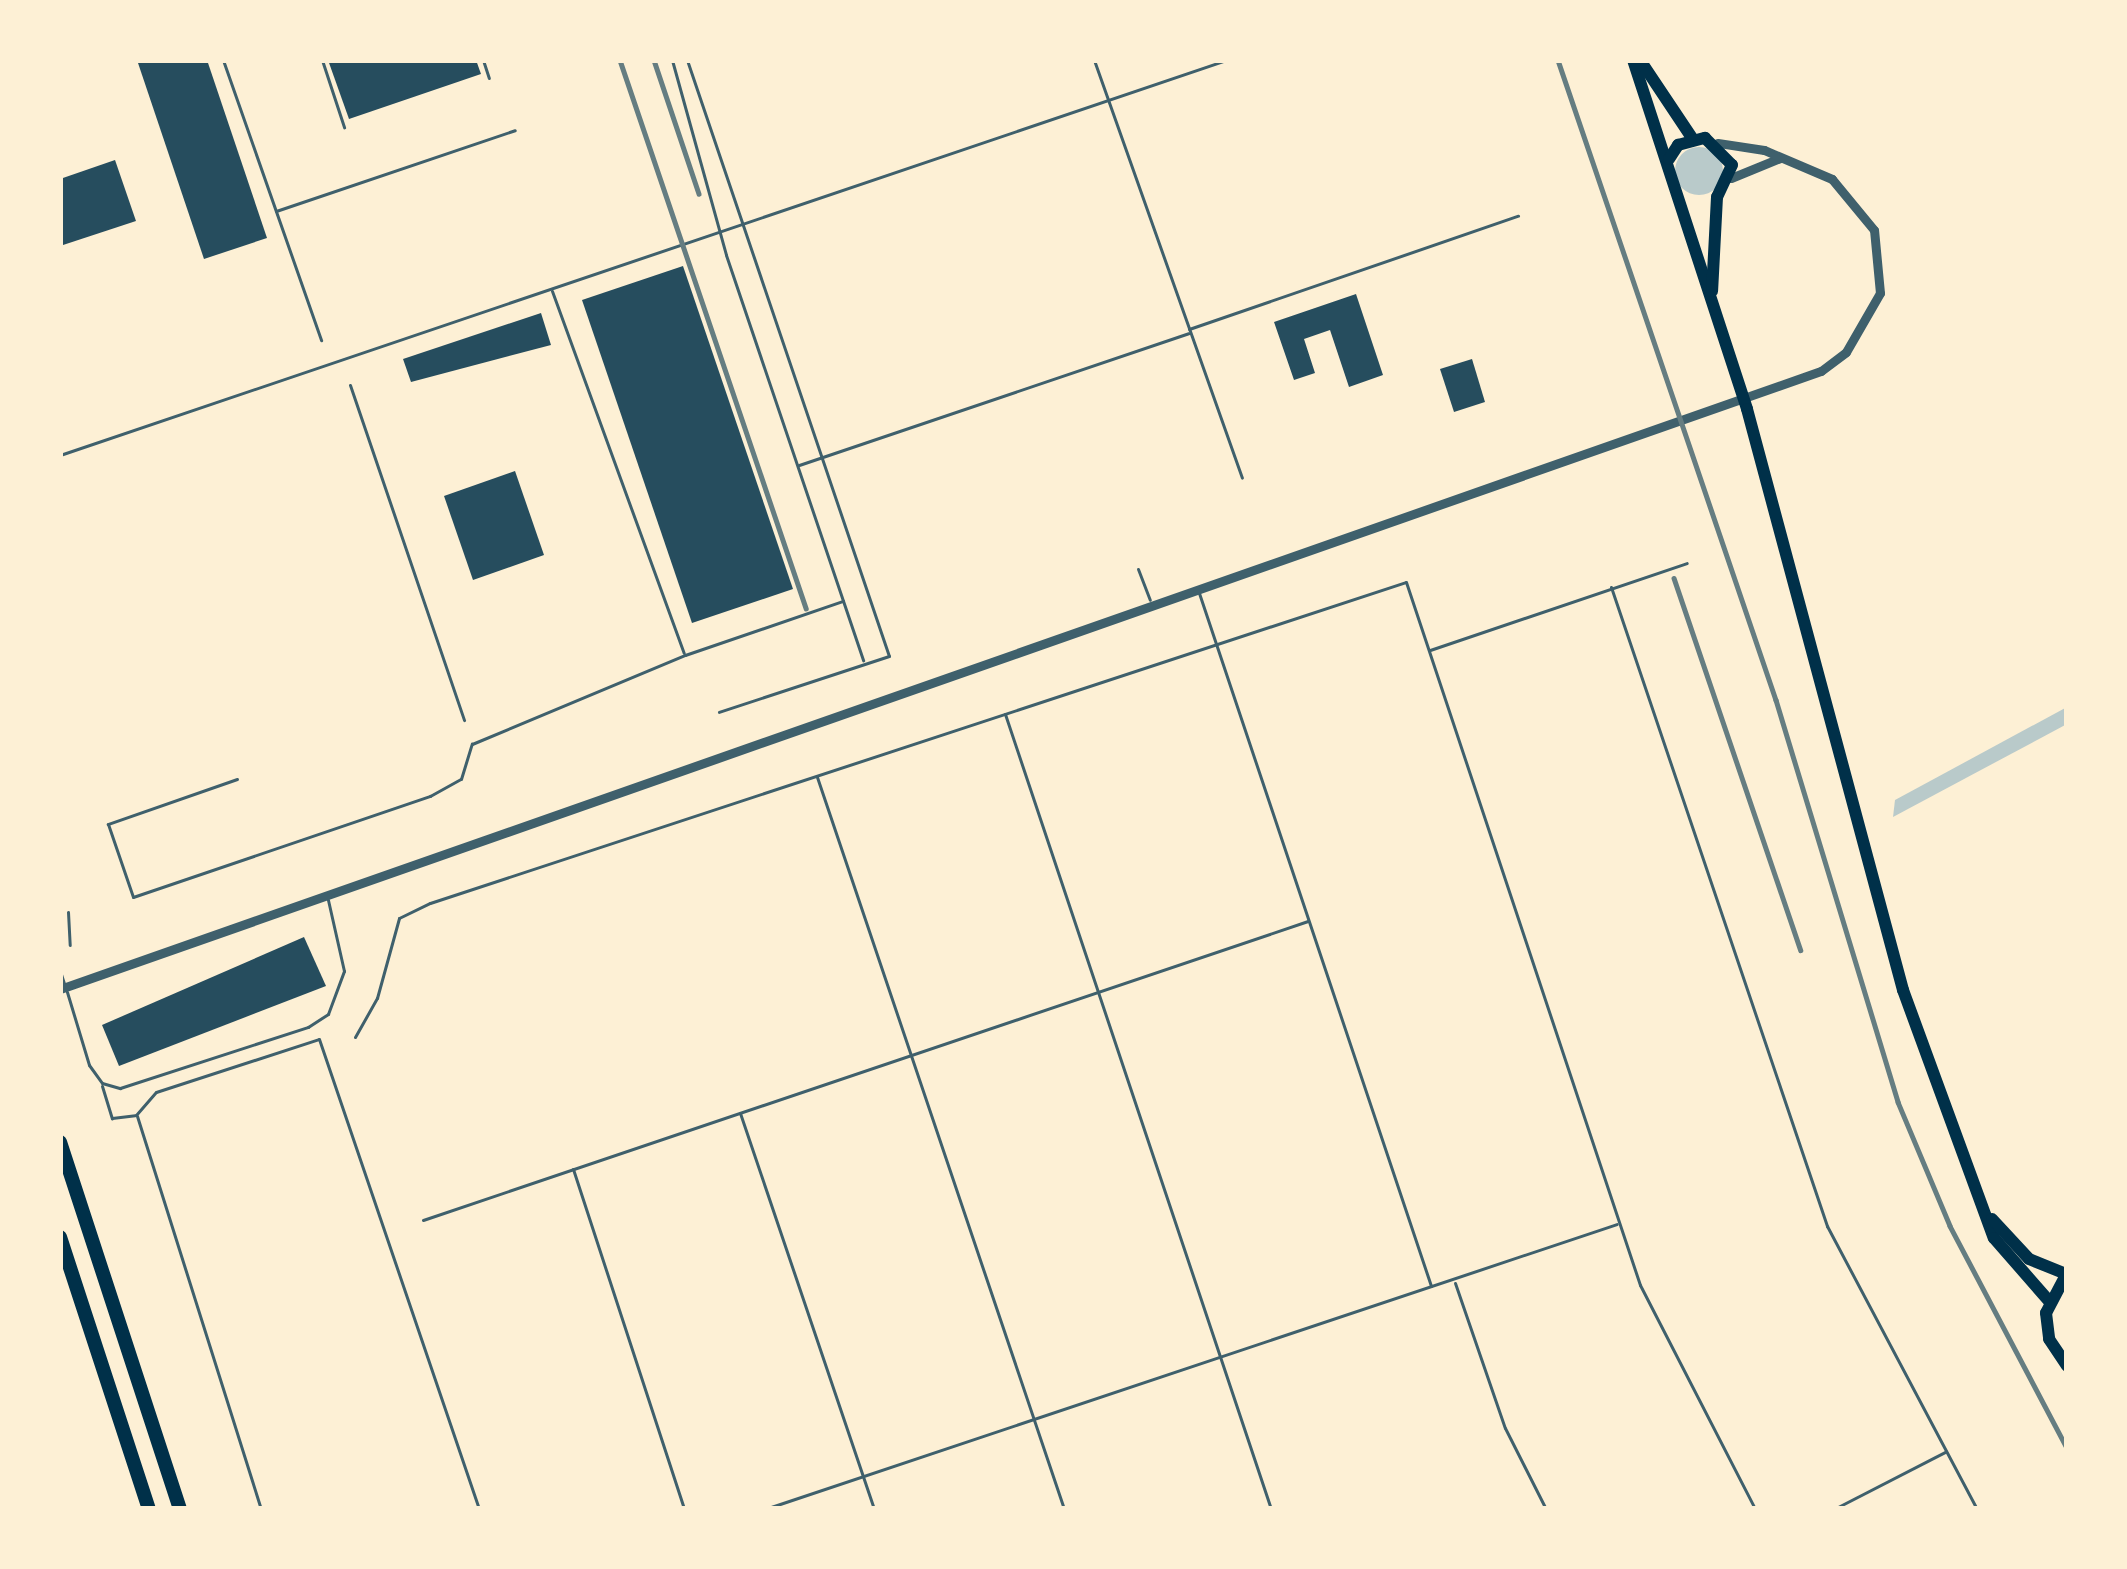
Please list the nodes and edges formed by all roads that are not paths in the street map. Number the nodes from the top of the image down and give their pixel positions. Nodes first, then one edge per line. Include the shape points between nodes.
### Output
1 (223, 60) edge
2 (322, 60) edge
3 (483, 60) edge
4 (672, 60) edge
5 (687, 60) edge
6 (1094, 60) edge
7 (1226, 60) edge
8 (1636, 60) edge
9 (489, 78) dead end
10 (1108, 100) junction
11 (344, 127) dead end
12 (515, 130) dead end
13 (1692, 138) junction
14 (1718, 143) junction
15 (1782, 158) junction
16 (1669, 159) junction
17 (1731, 178) junction
18 (1680, 195) junction
19 (1717, 197) junction
20 (274, 212) junction
21 (1518, 216) dead end
22 (743, 224) junction
23 (722, 231) junction
24 (550, 289) junction
25 (1712, 291) junction
26 (1187, 331) junction
27 (321, 340) dead end
28 (350, 385) dead end
29 (60, 455) edge
30 (822, 458) junction
31 (797, 466) junction
32 (1241, 478) dead end
33 (1687, 563) dead end
34 (1138, 568) dead end
35 (1197, 586) junction
36 (1611, 587) junction
37 (843, 601) junction
38 (1150, 602) junction
39 (1216, 643) junction
40 (1429, 650) junction
41 (685, 655) junction
42 (864, 662) junction
43 (719, 712) dead end
44 (1004, 712) junction
45 (464, 720) dead end
46 (816, 775) junction
47 (237, 779) dead end
48 (327, 898) junction
49 (68, 911) dead end
50 (1308, 921) junction
51 (70, 945) dead end
52 (60, 971) edge
53 (60, 989) edge
54 (1098, 992) junction
55 (356, 1037) dead end
56 (912, 1055) junction
57 (102, 1083) junction
58 (740, 1113) junction
59 (136, 1115) junction
60 (60, 1142) edge
61 (573, 1169) junction
62 (1991, 1219) junction
63 (423, 1220) dead end
64 (1618, 1223) junction
65 (60, 1237) edge
66 (2067, 1273) edge
67 (1454, 1280) junction
68 (1432, 1288) junction
69 (2049, 1301) junction
70 (1220, 1357) junction
71 (2067, 1366) edge
72 (1033, 1417) junction
73 (1946, 1451) junction
74 (862, 1475) junction
75 (149, 1509) edge
76 (180, 1509) edge
77 (261, 1509) edge
78 (479, 1509) edge
79 (684, 1509) edge
80 (765, 1509) edge
81 (874, 1509) edge
82 (1064, 1509) edge
83 (1271, 1509) edge
84 (1546, 1509) edge
85 (1755, 1509) edge
86 (1834, 1509) edge
87 (1977, 1509) edge

1 - 20 lane
2 - 11 lane
3 - 9 lane
4 - 23 lane
5 - 22 lane
6 - 10 lane
7 - 10 lane
8 - 13 main road
8 - 16 main road
10 - 22 lane
10 - 26 lane
12 - 20 lane
13 - 14 main road
13 - 16 main road
14 - 15 street
14 - 17 main road
15 - 17 street
15 - 35 street via 1832,178 1855,201 1882,257 1867,324 1821,371
16 - 18 main road
17 - 19 main road
18 - 19 main road
18 - 25 main road via 1699,271
19 - 25 main road
20 - 27 lane
21 - 26 lane
22 - 23 lane
22 - 30 lane
23 - 24 lane
23 - 31 lane
24 - 29 lane
24 - 41 lane
25 - 62 main road via 1903,990
26 - 30 lane
26 - 32 lane
28 - 45 lane
30 - 31 lane
30 - 42 lane via 889,656
31 - 37 lane
33 - 36 lane
34 - 38 lane
35 - 38 street
35 - 39 lane
36 - 40 lane
36 - 73 lane via 1819,1205
37 - 41 lane
37 - 42 lane
38 - 48 street
39 - 40 lane via 1406,582
39 - 44 lane
39 - 50 lane
40 - 64 lane
41 - 47 lane via 472,744 461,779 430,796 133,897 108,824
42 - 43 lane
44 - 46 lane
44 - 54 lane
46 - 55 lane via 399,918 377,998
46 - 56 lane
48 - 53 street
48 - 57 lane via 344,971 328,1013 308,1027 120,1088
49 - 51 lane
50 - 54 lane
50 - 68 lane
52 - 57 lane
54 - 56 lane
54 - 70 lane
56 - 58 lane
56 - 72 lane
57 - 59 lane via 112,1118
58 - 61 lane
58 - 74 lane
59 - 77 lane
59 - 78 lane via 156,1093 319,1039
60 - 76 highway
61 - 63 lane
61 - 79 lane
62 - 66 main road via 2029,1259
62 - 69 main road via 2010,1262
64 - 67 lane
64 - 85 lane via 1640,1285
65 - 75 highway
66 - 69 main road
67 - 68 lane
67 - 84 lane via 1505,1428
68 - 70 lane
69 - 71 main road via 2049,1339
70 - 72 lane
70 - 83 lane
72 - 74 lane
72 - 82 lane
73 - 86 lane
73 - 87 lane
74 - 80 lane
74 - 81 lane

